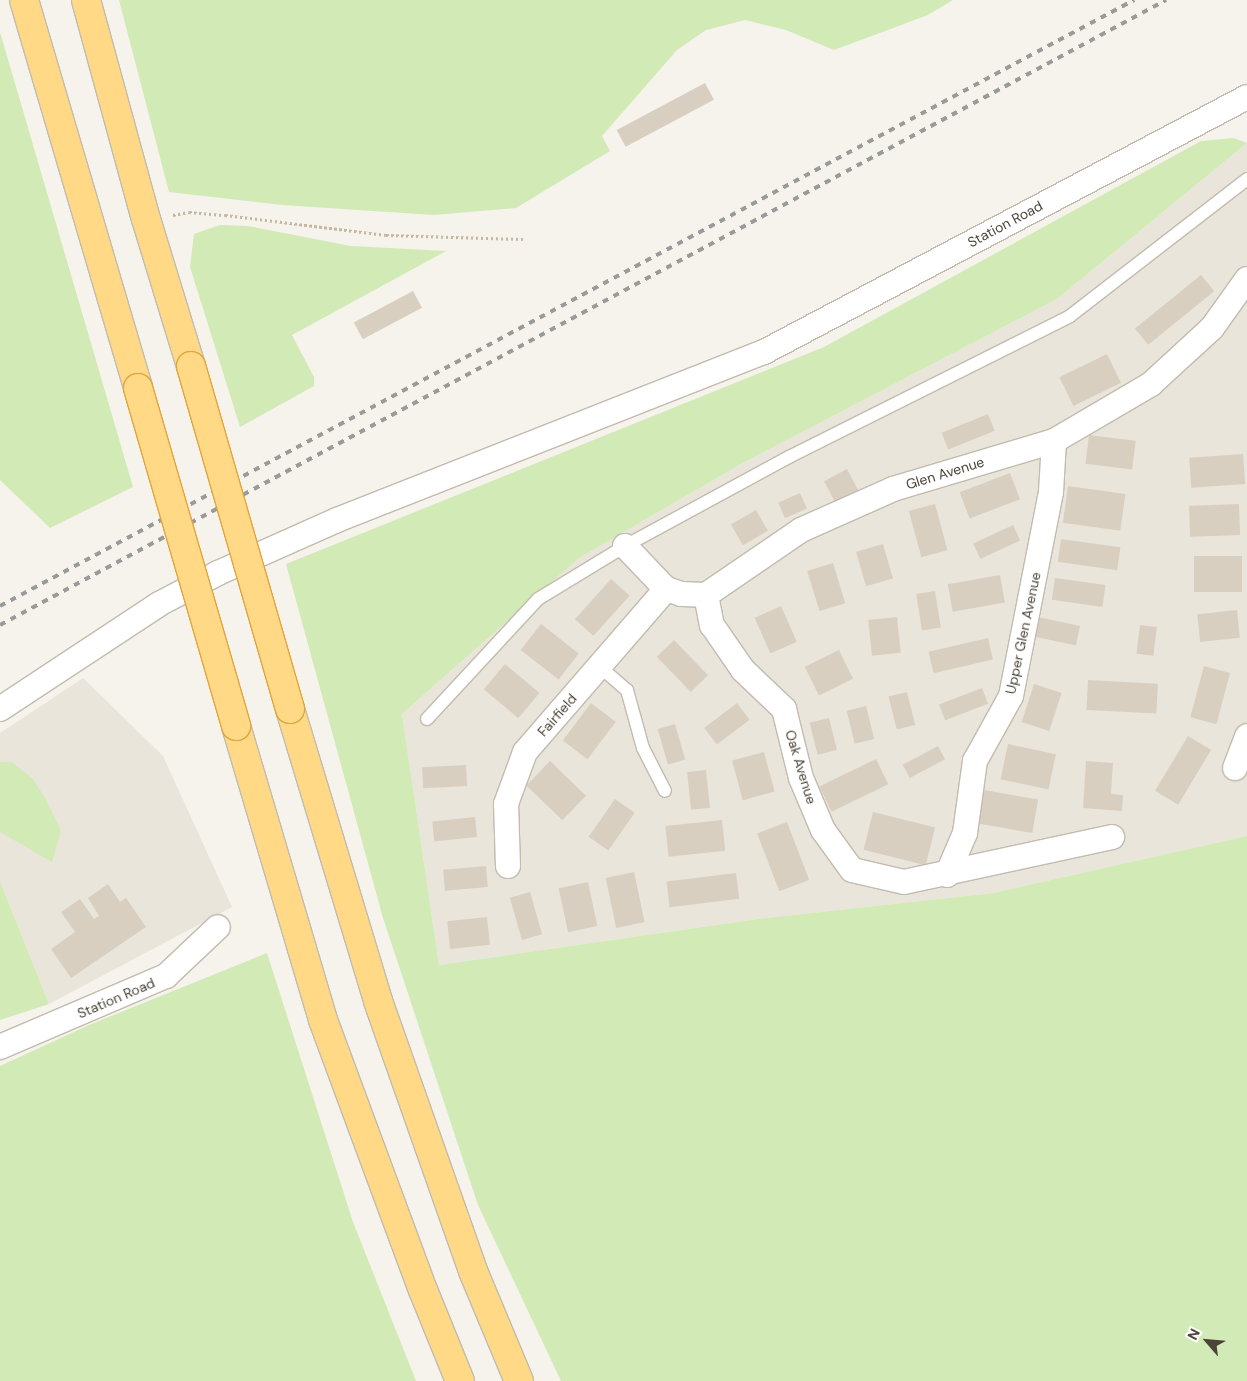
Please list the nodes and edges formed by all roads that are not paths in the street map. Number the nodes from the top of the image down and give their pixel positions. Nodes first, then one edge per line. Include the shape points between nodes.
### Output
1 (27, 10) edge
2 (89, 12) edge
3 (1247, 97) edge
4 (1247, 179) edge
5 (1247, 279) edge
6 (1054, 441) junction
7 (625, 546) junction
8 (666, 589) junction
9 (706, 595) junction
10 (599, 666) junction
11 (0, 709) edge
12 (426, 719) dead end
13 (1247, 736) edge
14 (1235, 768) dead end
15 (665, 791) dead end
16 (1112, 837) dead end
17 (508, 866) dead end
18 (947, 874) junction
19 (218, 927) dead end
20 (0, 1047) edge
21 (460, 1381) edge
22 (519, 1381) edge

1 - 21 highway, bridge via 323,1020
2 - 22 highway, bridge via 146,219 378,1002 473,1271
3 - 11 street, Station Road via 764,352 346,516 218,573 159,604
4 - 7 lane via 1070,316 789,457
5 - 6 street, Glen Avenue via 1212,328 1180,360 1151,384
6 - 9 street, Glen Avenue via 894,489 801,530
6 - 18 street, Upper Glen Avenue via 1051,492 1011,696 975,761 965,834
7 - 8 street
7 - 12 lane via 538,599
8 - 9 street via 681,594
8 - 10 street, Fairfield
9 - 18 street, Oak Avenue via 712,625 743,670 784,709 801,778 823,830 852,870 904,882
10 - 15 lane via 627,690 643,748
10 - 17 street, Fairfield via 525,752 506,804
13 - 14 street
16 - 18 street, Oak Avenue
19 - 20 street, Station Road via 166,976

